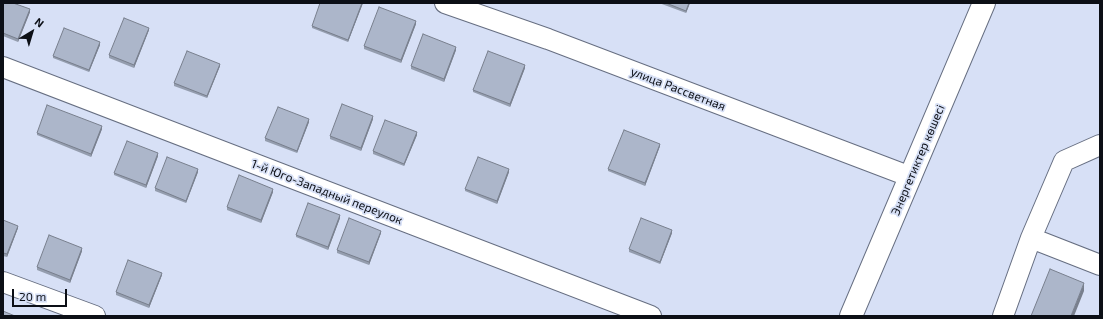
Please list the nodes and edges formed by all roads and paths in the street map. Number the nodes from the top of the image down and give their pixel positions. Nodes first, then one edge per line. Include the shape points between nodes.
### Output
1 (445, 3) edge
2 (984, 3) edge
3 (3, 68) edge
4 (1100, 145) edge
5 (911, 177) junction
6 (1031, 238) junction
7 (1100, 265) edge
8 (3, 282) edge
9 (95, 316) edge
10 (651, 316) edge
11 (852, 316) edge
12 (1003, 316) edge

1 - 5 street, улица Рассветная via 548,39
2 - 5 main road, Энергетиктер көшесі
3 - 10 street, 1-й Юго-Западный переулок
4 - 6 street via 1064,161
5 - 11 main road, Энергетиктер көшесі
6 - 7 street
6 - 12 street
8 - 9 street

